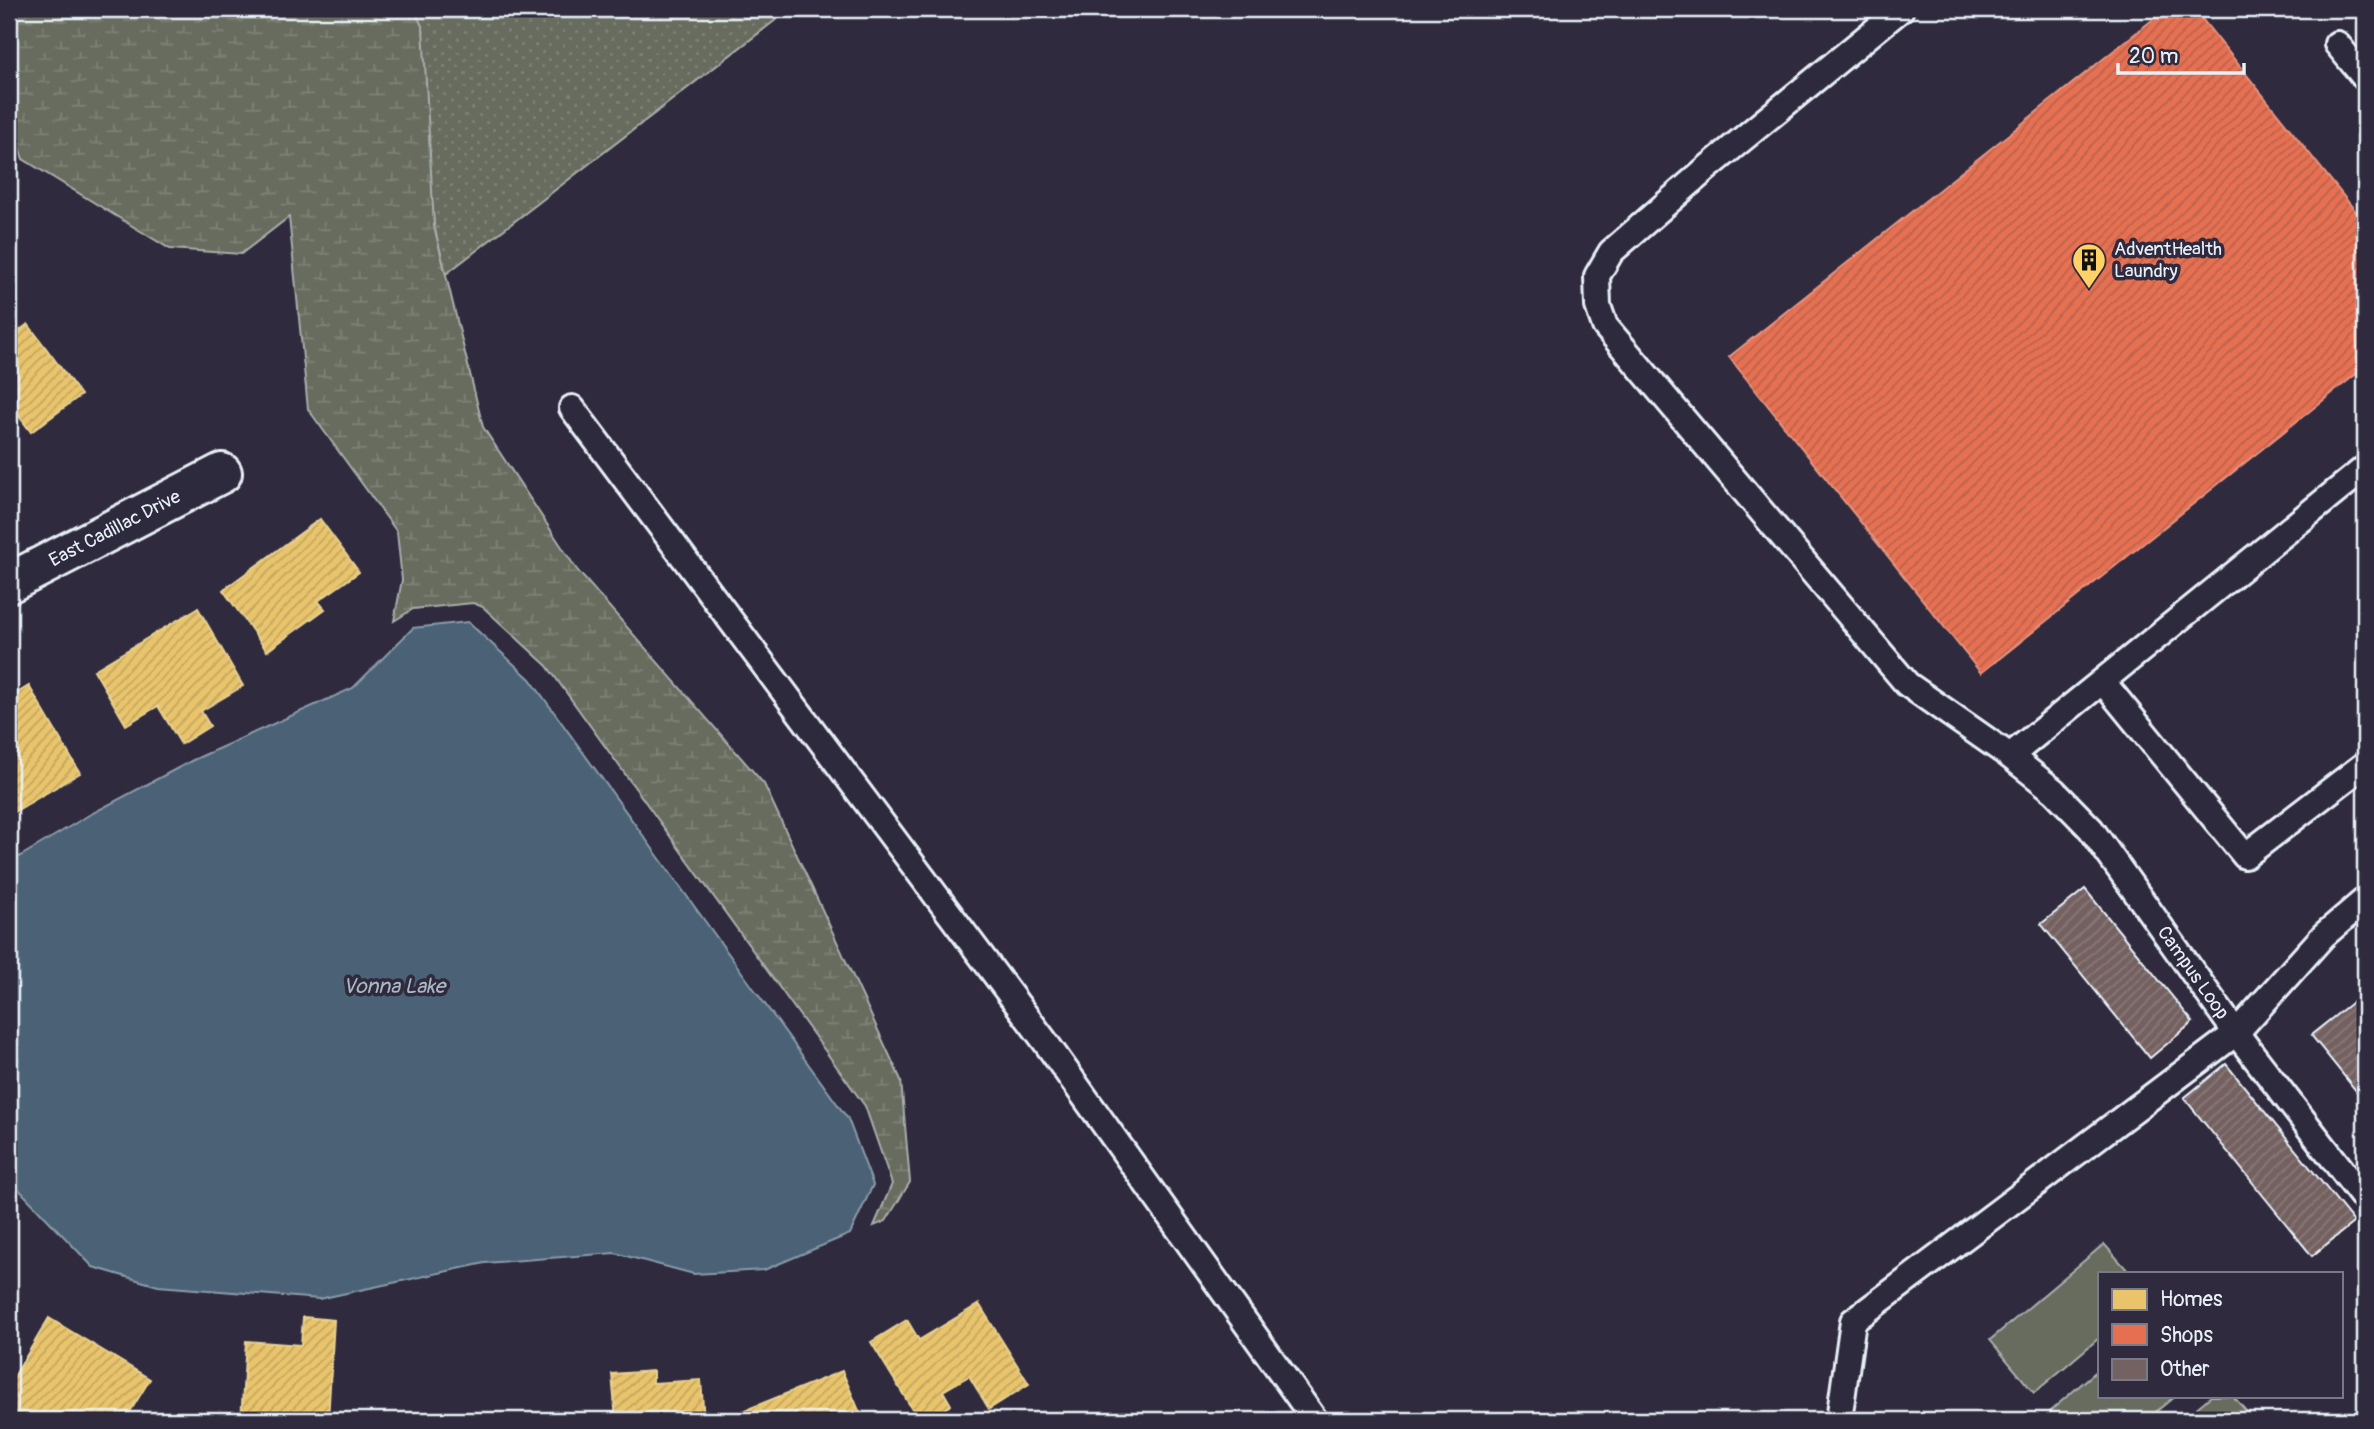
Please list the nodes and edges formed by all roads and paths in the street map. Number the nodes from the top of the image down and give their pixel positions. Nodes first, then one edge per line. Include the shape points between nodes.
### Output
1 (1901, 9) edge
2 (2337, 44) dead end
3 (2365, 78) edge
4 (572, 408) dead end
5 (2365, 468) edge
6 (222, 473) dead end
7 (12, 576) edge
8 (2103, 681) junction
9 (2010, 756) junction
10 (2365, 764) edge
11 (2365, 900) edge
12 (2236, 1033) junction
13 (2365, 1200) edge
14 (1315, 1420) edge
15 (1839, 1420) edge

1 - 9 lane, Campus Loop via 1611,253 1597,275 1598,306 1605,326 1907,684
2 - 3 lane
4 - 14 lane via 1044,1040
5 - 8 lane
6 - 7 street, East Cadillac Drive
8 - 9 lane
8 - 10 lane via 2245,856
9 - 12 lane, Campus Loop via 2054,790 2091,829
11 - 12 lane via 2324,935
12 - 13 lane, Campus Loop
12 - 15 lane via 1853,1321

